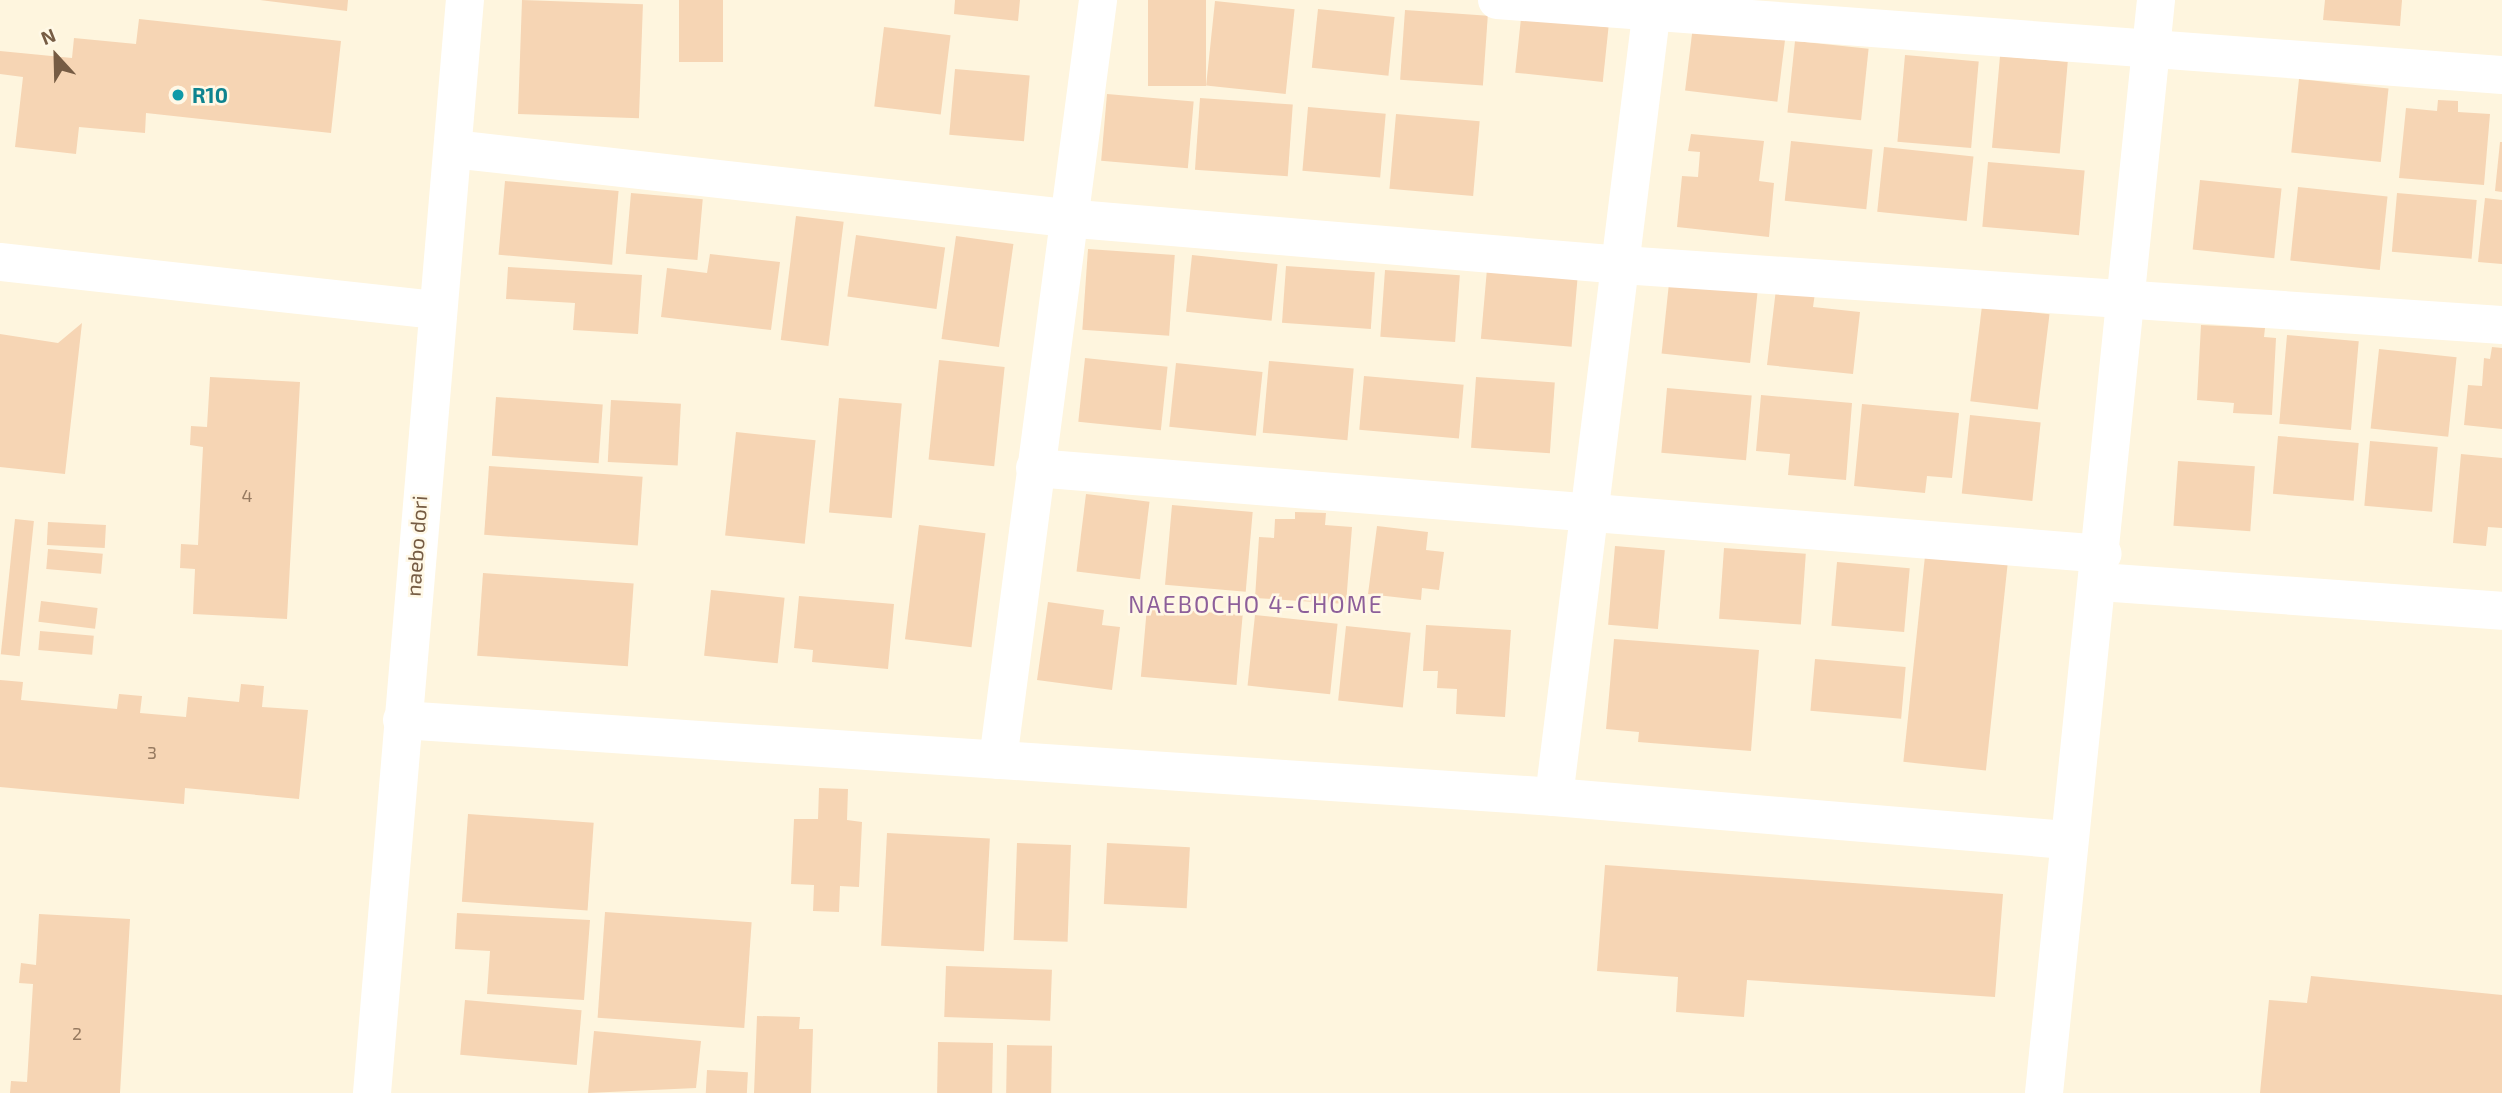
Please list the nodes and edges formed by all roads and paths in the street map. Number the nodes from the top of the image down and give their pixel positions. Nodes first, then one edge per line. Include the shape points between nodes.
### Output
1 (465, 0) edge
2 (1098, 0) edge
3 (1497, 0) edge
4 (2156, 0) edge
5 (1652, 6) edge
6 (2150, 48) junction
7 (2502, 75) edge
8 (453, 149) junction
9 (1065, 218) junction
10 (0, 262) edge
11 (1622, 265) junction
12 (2121, 294) junction
13 (434, 310) junction
14 (2502, 325) edge
15 (1035, 468) junction
16 (1587, 517) junction
17 (2101, 568) junction
18 (2502, 611) edge
19 (402, 720) junction
20 (998, 760) junction
21 (1554, 797) junction
22 (2066, 840) junction
23 (372, 1093) edge
24 (2044, 1093) edge

1 - 8 street, naebo dori
2 - 9 street
3 - 5 street
4 - 6 street
5 - 6 street
5 - 11 street
6 - 7 street
6 - 12 street
8 - 9 street
8 - 13 street, naebo dori
9 - 11 street
9 - 15 street
10 - 13 street
11 - 12 street
11 - 16 street
12 - 14 street
12 - 17 street
13 - 19 street, naebo dori
15 - 16 street
15 - 20 street
16 - 17 street
16 - 21 street
17 - 18 street
17 - 22 street
19 - 20 street
19 - 23 street, naebo dori
20 - 21 street
21 - 22 street
22 - 24 street

